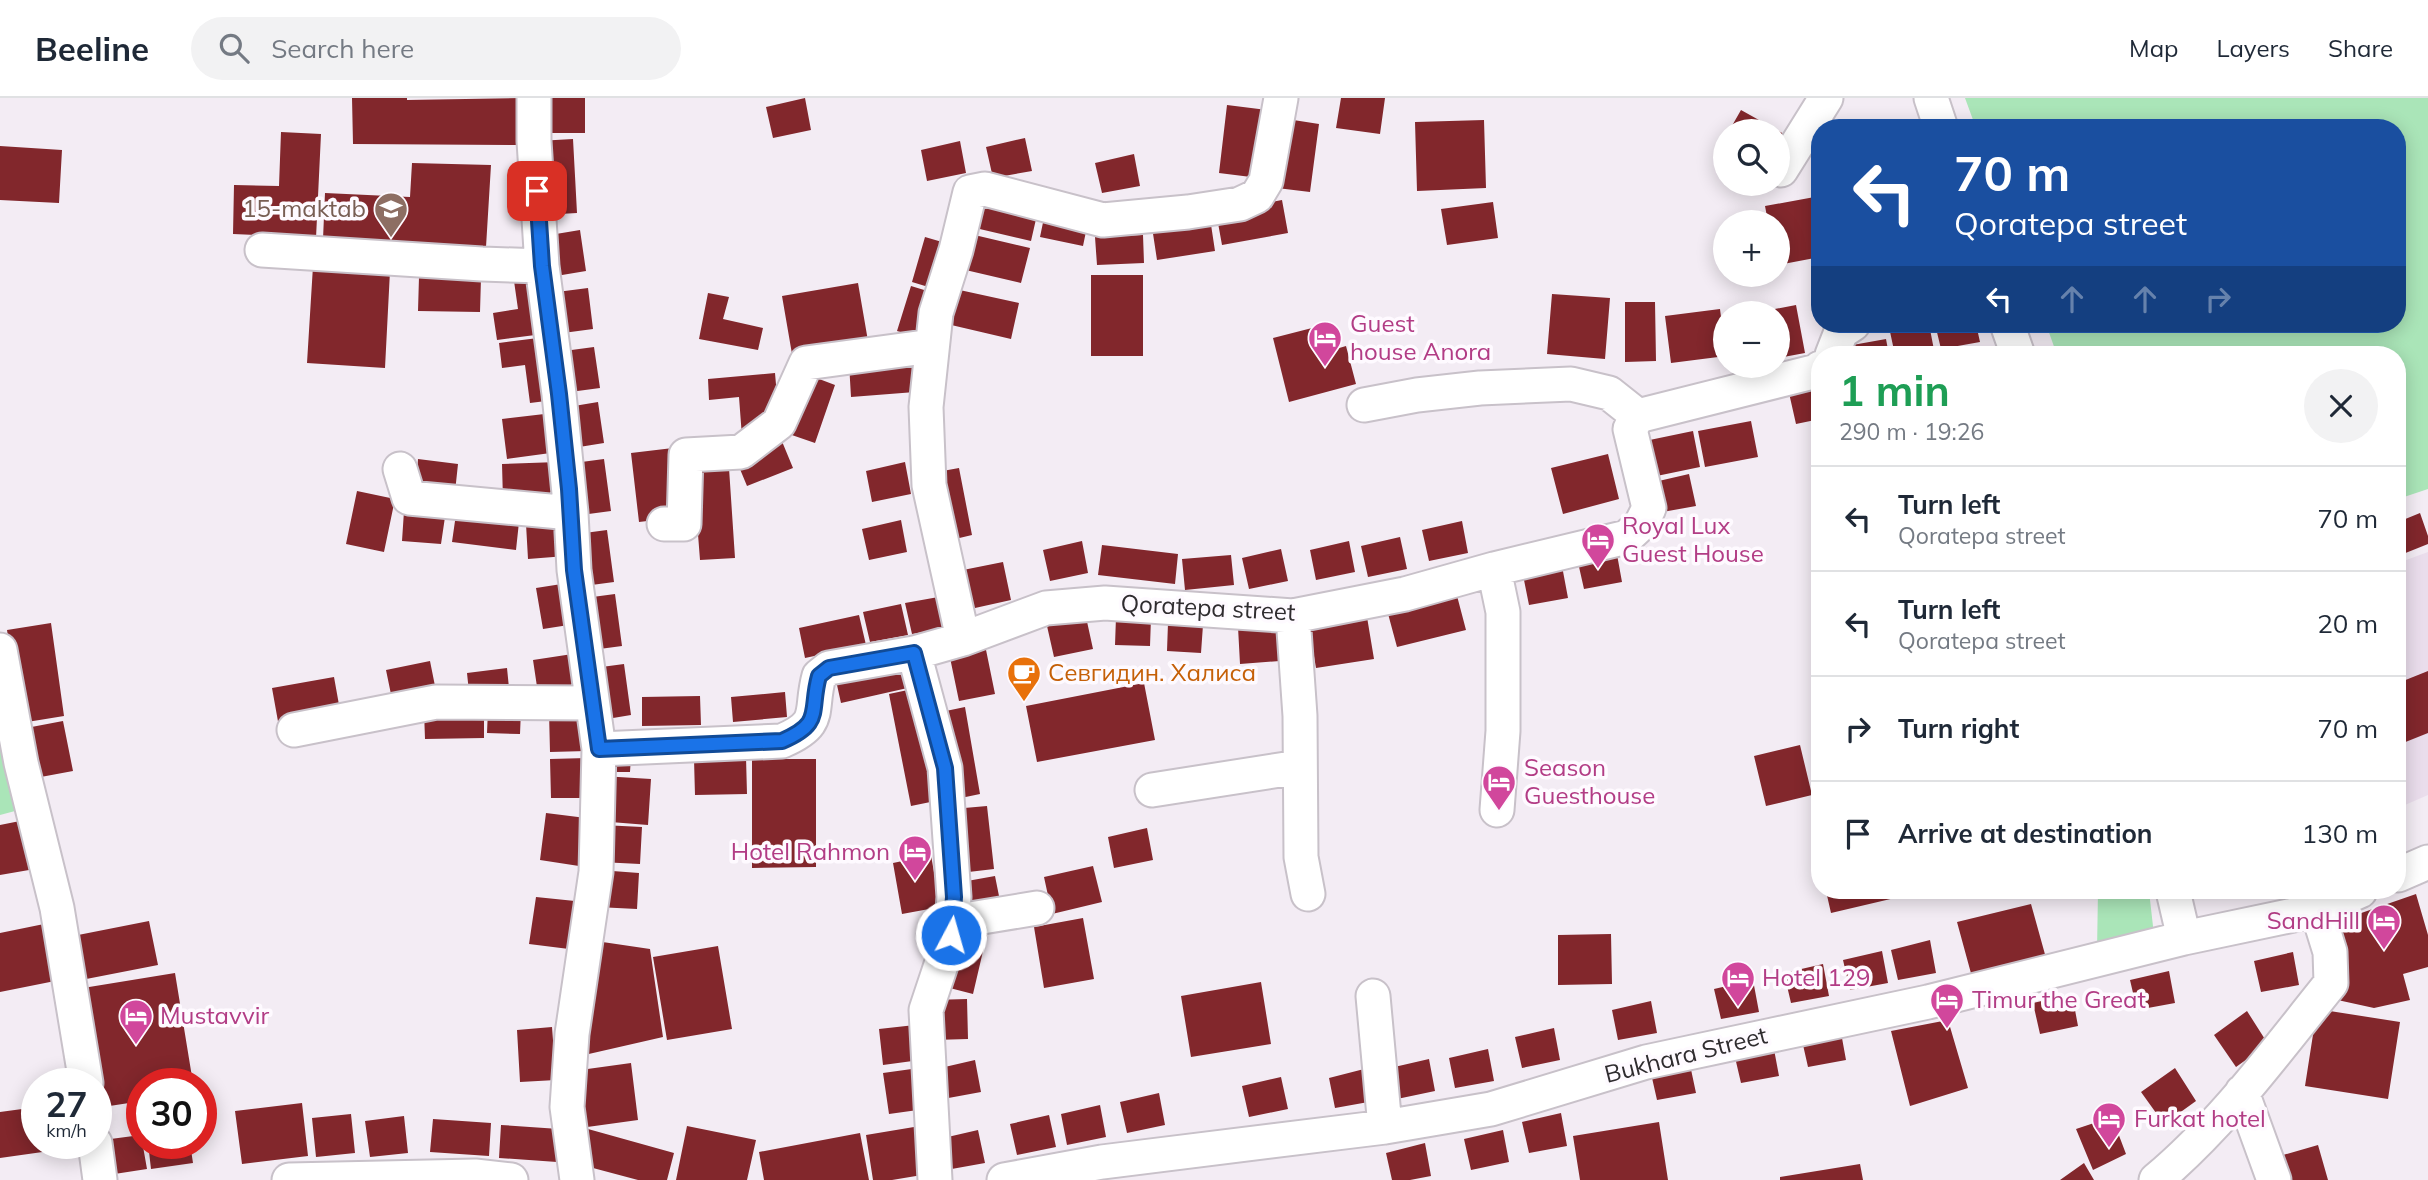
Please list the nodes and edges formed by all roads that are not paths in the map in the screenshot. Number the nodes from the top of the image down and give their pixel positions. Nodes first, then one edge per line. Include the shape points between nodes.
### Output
1 (534, 98) edge
2 (1281, 98) edge
3 (1826, 98) edge
4 (1931, 98) edge
5 (1813, 119) edge
6 (1938, 119) edge
7 (1811, 122) edge
8 (1790, 156) edge
9 (262, 250) dead end
10 (542, 266) junction
11 (932, 346) junction
12 (1811, 373) edge
13 (1364, 405) dead end
14 (1638, 416) junction
15 (400, 469) dead end
16 (571, 513) junction
17 (664, 524) dead end
18 (1493, 569) junction
19 (1293, 616) junction
20 (963, 639) junction
21 (0, 650) edge
22 (914, 653) junction
23 (592, 704) junction
24 (294, 730) dead end
25 (599, 749) junction
26 (1299, 767) junction
27 (1152, 790) dead end
28 (1497, 810) dead end
29 (2428, 862) edge
30 (2406, 872) edge
31 (1308, 894) dead end
32 (2175, 899) edge
33 (2341, 899) edge
34 (1037, 908) dead end
35 (2317, 909) junction
36 (952, 922) junction
37 (2184, 938) junction
38 (1373, 996) dead end
39 (84, 1068) edge
40 (2242, 1092) junction
41 (1385, 1127) junction
42 (97, 1159) edge
43 (100, 1180) edge
44 (289, 1180) edge
45 (511, 1180) edge
46 (576, 1180) edge
47 (935, 1180) edge
48 (1004, 1180) edge
49 (2156, 1180) edge
50 (2274, 1180) edge

1 - 10 street
2 - 11 street via 1266,181 1257,196 1240,204 1103,220 985,189 970,192 936,313
3 - 5 street
4 - 6 street
7 - 8 street
9 - 10 street
10 - 16 street
11 - 17 street via 806,363 779,424 741,452 686,455 684,524
11 - 20 street via 926,407 929,485
12 - 14 street
13 - 14 street via 1417,394 1571,384 1609,393
14 - 18 street, Qoratepa street via 1630,429 1649,508 1641,524 1627,537
15 - 16 street via 409,498
16 - 23 street
18 - 19 street, Qoratepa street via 1405,594
18 - 28 street via 1503,612 1503,731
19 - 20 street, Qoratepa street via 1105,603 1046,608
19 - 26 street
20 - 22 street, Qoratepa street
21 - 39 street via 21,763 57,908
22 - 25 street, Qoratepa street via 829,668 819,676 813,719 801,733 782,741
22 - 36 street via 945,768
23 - 24 street via 436,702
23 - 25 street
25 - 46 street via 596,872 572,1034 567,1107
26 - 27 street
26 - 31 street via 1301,857
29 - 30 street
32 - 37 street
33 - 35 street, Bukhara Street
34 - 36 street
35 - 37 street, Bukhara Street
35 - 40 street via 2330,951 2331,983
36 - 47 street via 926,1010
37 - 41 street, Bukhara Street via 1928,1002 1646,1062 1491,1108
38 - 41 street
40 - 49 street
40 - 50 street
41 - 48 street, Bukhara Street
42 - 43 street
44 - 45 street via 475,1176

